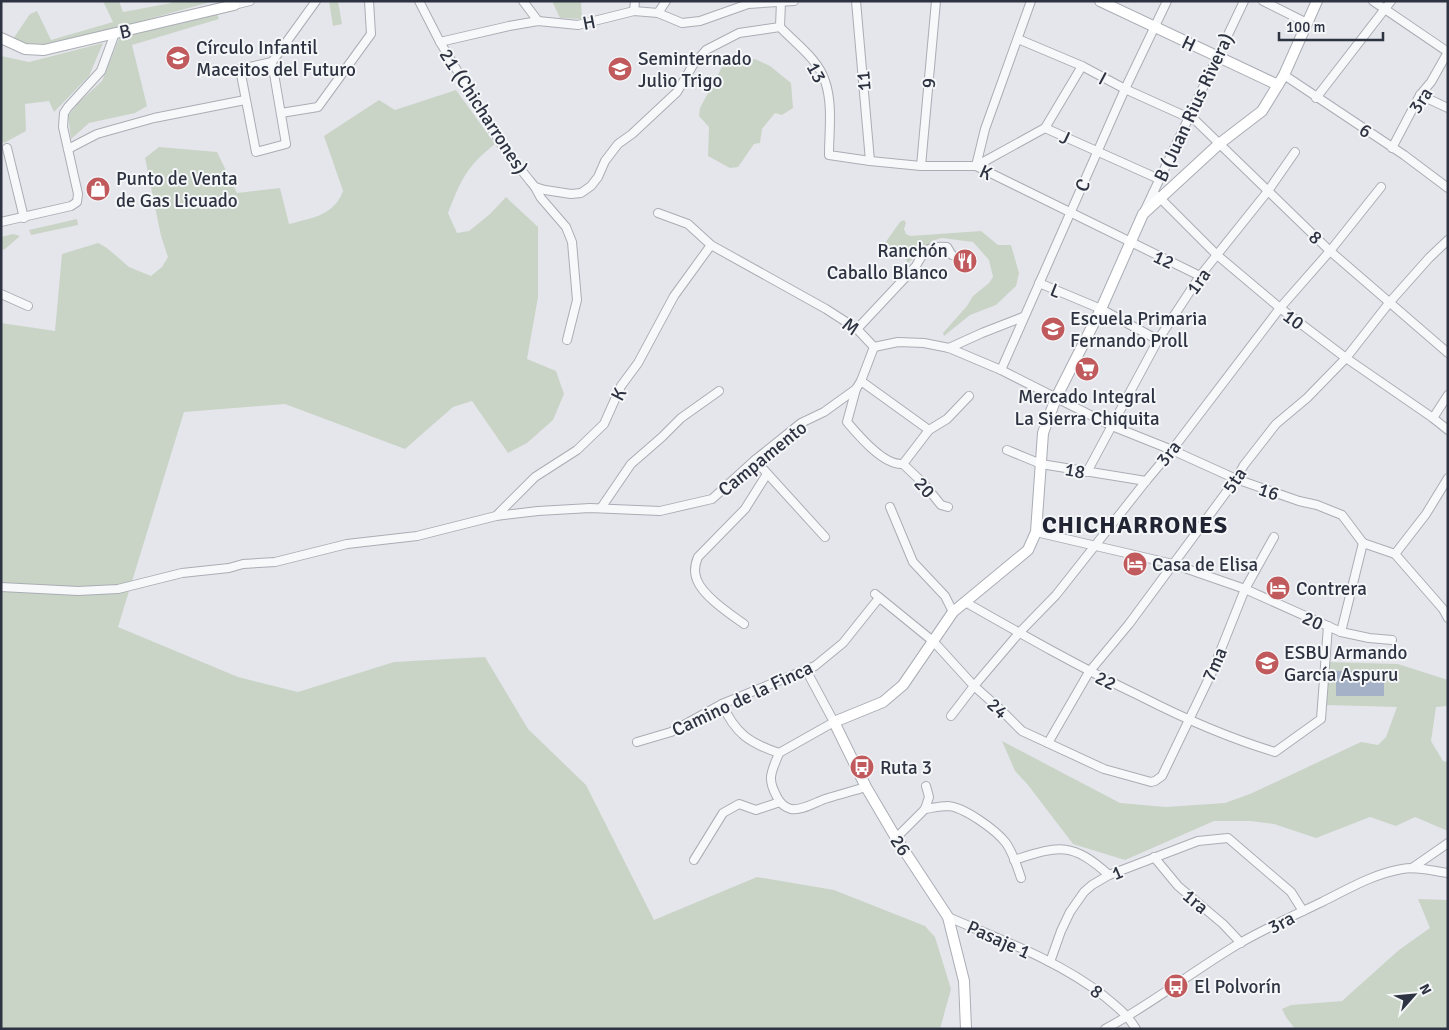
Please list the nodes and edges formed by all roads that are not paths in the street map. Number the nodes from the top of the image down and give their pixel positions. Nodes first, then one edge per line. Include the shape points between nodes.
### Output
1 (250, 1) edge
2 (316, 1) edge
3 (369, 1) edge
4 (419, 1) edge
5 (523, 1) edge
6 (634, 1) edge
7 (666, 1) edge
8 (794, 1) edge
9 (856, 1) edge
10 (936, 1) edge
11 (1031, 1) edge
12 (1100, 1) edge
13 (1167, 1) edge
14 (1244, 1) edge
15 (1263, 1) edge
16 (1317, 1) edge
17 (1373, 1) edge
18 (1391, 1) edge
19 (781, 2) edge
20 (746, 3) edge
21 (234, 5) joint
22 (1384, 10) junction
23 (634, 11) junction
24 (658, 13) junction
25 (538, 21) junction
26 (1307, 23) junction
27 (780, 27) junction
28 (1154, 27) junction
29 (115, 33) junction
30 (1, 38) edge
31 (1018, 39) junction
32 (440, 42) junction
33 (1448, 52) edge
34 (1218, 56) junction
35 (272, 62) junction
36 (1082, 66) junction
37 (1284, 75) junction
38 (1278, 85) junction
39 (1124, 89) junction
40 (1420, 95) junction
41 (1316, 98) junction
42 (245, 100) junction
43 (1448, 108) edge
44 (280, 113) junction
45 (1188, 118) junction
46 (1045, 128) junction
47 (1219, 144) junction
48 (7, 148) dead end
49 (1392, 148) junction
50 (68, 149) junction
51 (1097, 152) junction
52 (1295, 152) dead end
53 (829, 155) joint
54 (870, 161) junction
55 (921, 166) junction
56 (976, 166) junction
57 (1158, 179) junction
58 (536, 187) junction
59 (1381, 187) dead end
60 (1448, 188) edge
61 (1268, 191) junction
62 (1156, 195) junction
63 (1069, 212) junction
64 (658, 213) dead end
65 (24, 218) junction
66 (1, 222) edge
67 (1448, 240) edge
68 (1129, 243) junction
69 (711, 246) junction
70 (1330, 250) junction
71 (952, 255) dead end
72 (1217, 255) junction
73 (1200, 276) junction
74 (1039, 283) junction
75 (1, 294) edge
76 (1389, 303) junction
77 (28, 306) dead end
78 (1280, 308) junction
79 (1100, 309) junction
80 (1023, 318) junction
81 (857, 329) junction
82 (567, 340) dead end
83 (1158, 340) junction
84 (874, 347) junction
85 (949, 348) junction
86 (1448, 353) edge
87 (1346, 358) junction
88 (1001, 370) junction
89 (861, 381) junction
90 (856, 389) junction
91 (719, 391) dead end
92 (1448, 395) edge
93 (969, 396) dead end
94 (1056, 398) junction
95 (1433, 418) junction
96 (1112, 426) junction
97 (929, 430) junction
98 (1448, 430) edge
99 (1007, 450) dead end
100 (1172, 450) junction
101 (755, 460) junction
102 (903, 464) junction
103 (1041, 464) junction
104 (1087, 472) junction
105 (767, 474) junction
106 (1448, 478) edge
107 (1236, 479) junction
108 (1146, 481) junction
109 (890, 507) dead end
110 (948, 507) dead end
111 (601, 508) junction
112 (496, 516) junction
113 (1036, 532) junction
114 (825, 537) dead end
115 (1274, 537) dead end
116 (1363, 542) junction
117 (1095, 546) junction
118 (1395, 554) junction
119 (1173, 564) junction
120 (1, 587) edge
121 (1246, 588) junction
122 (877, 596) joint
123 (965, 602) junction
124 (953, 612) junction
125 (1448, 618) edge
126 (744, 624) dead end
127 (1328, 626) junction
128 (1341, 632) junction
129 (1019, 633) junction
130 (1392, 640) dead end
131 (934, 642) junction
132 (806, 670) junction
133 (1089, 672) junction
134 (974, 686) junction
135 (722, 704) junction
136 (951, 716) dead end
137 (1187, 720) junction
138 (834, 722) junction
139 (637, 742) dead end
140 (1048, 744) junction
141 (779, 752) junction
142 (1147, 781) joint
143 (926, 786) dead end
144 (866, 787) junction
145 (780, 802) junction
146 (925, 809) junction
147 (896, 838) junction
148 (1448, 843) edge
149 (1154, 857) junction
150 (694, 860) dead end
151 (1014, 860) junction
152 (1412, 868) junction
153 (1448, 872) edge
154 (1109, 874) junction
155 (1021, 878) dead end
156 (1302, 911) junction
157 (948, 916) junction
158 (1241, 942) junction
159 (1050, 962) junction
160 (1129, 1016) junction
161 (966, 1029) edge
162 (1105, 1029) edge
163 (1136, 1029) edge

1 - 21 street, B
2 - 35 street
3 - 44 street via 371,34 318,107
4 - 32 street, 21 (Chicharrones)
5 - 25 street
6 - 23 street
7 - 24 street
8 - 19 street, H
9 - 54 street, 11
10 - 55 street, 9
11 - 31 street
12 - 28 street, H
13 - 28 street, C
14 - 34 street, B (Juan Rius Rivera)
15 - 26 street
16 - 26 street
17 - 22 street
18 - 22 street
19 - 20 street, H
19 - 27 street
20 - 24 street, H via 700,21 682,22
21 - 29 street, B
22 - 33 street
22 - 41 street
23 - 24 street, H
23 - 25 street, H via 578,25
25 - 32 street, H
26 - 37 street
27 - 53 street, 13 via 815,63 825,80 830,110
27 - 58 street, 21 (Chicharrones) via 739,33 706,50 677,92 618,144 605,160 598,178 582,192 556,193
28 - 34 street, H
28 - 39 street, C
29 - 30 street, B via 37,51 25,50
29 - 50 street via 101,71 64,113 63,127
31 - 36 street, I
31 - 56 street via 985,130
32 - 58 street, 21 (Chicharrones) via 503,147
33 - 40 street, 3ra
34 - 38 street, H
34 - 45 street, B (Juan Rius Rivera)
35 - 42 street via 240,69
35 - 44 street
36 - 39 street, I
36 - 46 street
37 - 38 street
37 - 41 street, 6
38 - 47 street via 1262,111
39 - 45 street, I
39 - 51 street, C
40 - 43 street
40 - 49 street, 3ra
41 - 49 street, 6
42 - 44 street via 256,152 286,144
42 - 50 street via 144,120 97,134
45 - 47 street, 8 via 1196,121
45 - 57 street, B (Juan Rius Rivera)
46 - 51 street, J
46 - 56 street, J
47 - 61 street, 8
47 - 62 street
48 - 65 street
49 - 60 street, 6
50 - 65 street via 77,202
51 - 57 street, J
51 - 63 street, C
52 - 61 street, 1ra
53 - 54 street, K
54 - 55 street, K
55 - 56 street, K
56 - 63 street, K
57 - 62 street, B (Juan Rius Rivera)
58 - 82 street via 541,198 566,227 572,242 577,300
59 - 70 street, 3ra
61 - 70 street, 8
61 - 72 street, 1ra
62 - 68 street
62 - 72 street, 10
63 - 68 street, K
63 - 74 street, C
64 - 69 street, M via 688,224
65 - 66 street
67 - 76 street, 5ta
68 - 73 street, 12
68 - 79 street
69 - 81 street, M
69 - 112 street, K via 674,296 638,363 621,386 604,424 577,450 535,477
70 - 76 street, 8
70 - 78 street, 3ra
71 - 81 street via 947,247 929,248
72 - 73 street, 1ra
72 - 78 street, 10
73 - 83 street, 1ra
74 - 79 street, L
74 - 80 street, C
75 - 77 street
76 - 86 street, 8
76 - 87 street, 5ta
78 - 87 street, 10
78 - 100 street, 3ra
79 - 83 street, L
79 - 94 street
80 - 85 street
80 - 88 street, C
81 - 84 street, M
83 - 96 street, 1ra
84 - 85 street, M via 898,342
84 - 89 street, Campamento
85 - 88 street, M
87 - 95 street, 10
87 - 107 street, 5ta via 1276,424
88 - 94 street, M
89 - 90 street, Campamento
89 - 97 street
90 - 101 street, Campamento via 824,412 801,422
90 - 102 street via 847,422 866,444 893,463
91 - 111 street via 681,418 631,464
92 - 95 street
93 - 97 street via 947,419
94 - 96 street, 16
94 - 103 street via 1043,433
95 - 98 street, 10
96 - 100 street, 16
96 - 104 street, 1ra
97 - 102 street
99 - 103 street, 18
100 - 107 street, 16
100 - 108 street, 3ra
101 - 105 street
101 - 111 street, Campamento via 712,500 660,511
102 - 110 street, 20 via 941,506
103 - 104 street, 18
103 - 113 street
104 - 108 street, 18
105 - 114 street
105 - 126 street via 745,509 696,562 697,580 702,588
106 - 118 street via 1426,514
107 - 116 street, 16 via 1342,515
107 - 119 street, 5ta
108 - 117 street, 3ra
109 - 124 street via 913,562 945,596
111 - 112 street, Campamento
112 - 120 street, Campamento via 417,536 347,544 275,562 182,573 118,589 78,591
113 - 117 street, 20
113 - 123 street via 1028,550
115 - 121 street, 7ma
116 - 118 street
116 - 128 street
117 - 119 street, 20
117 - 129 street, 3ra via 1056,595
118 - 125 street
119 - 121 street, 20
119 - 133 street, 5ta
121 - 127 street, 20
121 - 137 street, 7ma via 1212,672
122 - 131 street, 24
122 - 132 street, Camino de la Finca via 844,643
123 - 124 street
123 - 129 street, 22
124 - 131 street
127 - 128 street, 20
127 - 137 street, 22 via 1320,719 1275,752
128 - 130 street, 20
129 - 133 street, 22
129 - 134 street, 3ra
131 - 134 street, 24
131 - 138 street via 903,684 883,702
132 - 135 street, Camino de la Finca
132 - 138 street, 26
133 - 137 street, 22
133 - 140 street, 5ta
134 - 136 street, 3ra
134 - 140 street, 24 via 1022,731
135 - 139 street, Camino de la Finca via 671,732
135 - 141 street via 730,721 743,736 759,746
137 - 142 street, 7ma via 1162,776 1155,781
138 - 141 street
138 - 144 street, 26
140 - 142 street, 24 via 1104,769
141 - 145 street via 770,778
143 - 146 street via 929,797
144 - 145 street via 799,809 786,807
144 - 147 street, 26
145 - 150 street via 756,810 739,804 723,813
146 - 147 street
146 - 151 street via 947,806 967,812 1005,842
147 - 157 street, 26
148 - 152 street
149 - 154 street, 1
149 - 156 street, 1 via 1198,841 1228,838 1291,892
149 - 158 street, 1ra via 1178,886
151 - 154 street via 1050,849 1069,849
151 - 155 street
152 - 153 street, 3ra
152 - 156 street, 3ra via 1354,885
154 - 159 street, 1 via 1092,885 1077,901
156 - 158 street, 3ra
157 - 159 street, Pasaje 1
157 - 161 street, 26 via 964,981
158 - 160 street, 3ra
159 - 160 street, 8 via 1084,981
160 - 162 street
160 - 163 street, 8

